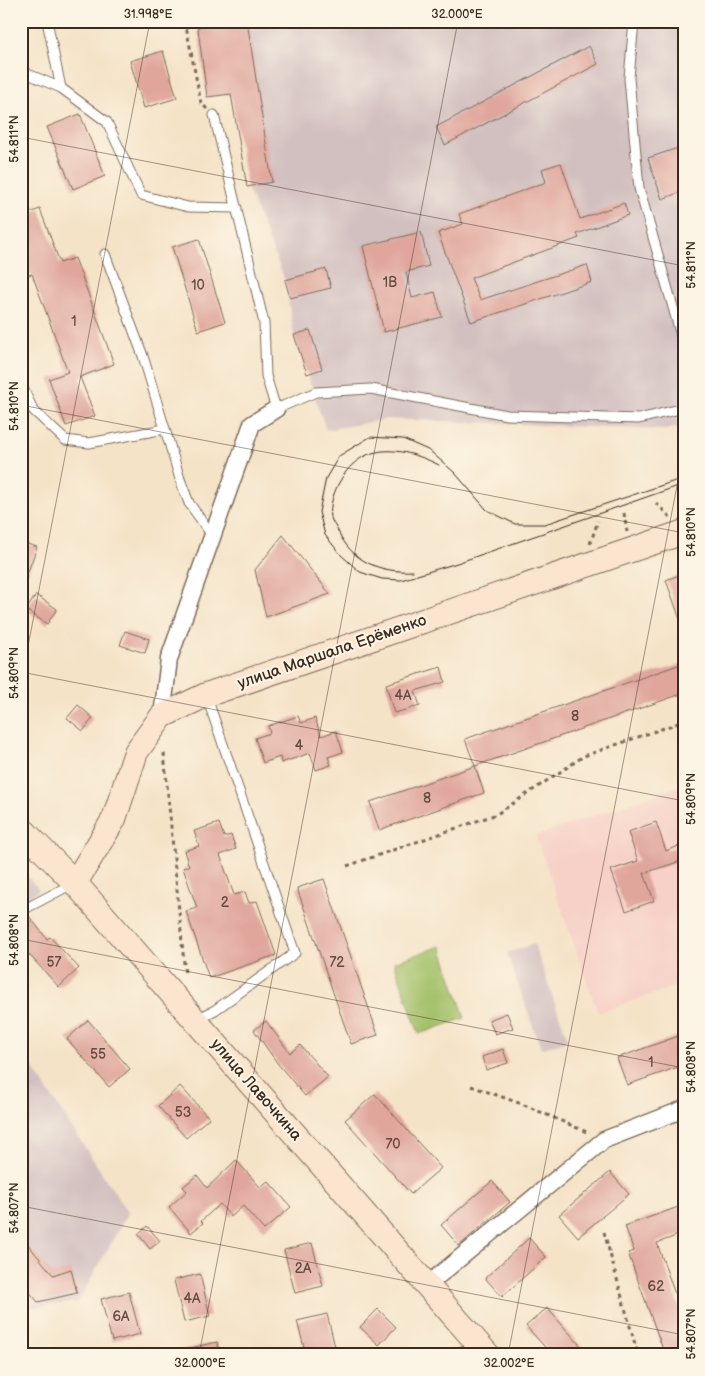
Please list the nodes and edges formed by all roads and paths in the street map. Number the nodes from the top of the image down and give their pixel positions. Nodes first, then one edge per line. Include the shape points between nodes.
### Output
1 (47, 21) edge
2 (185, 21) edge
3 (634, 21) edge
4 (21, 71) edge
5 (61, 88) junction
6 (214, 115) joint
7 (237, 208) junction
8 (105, 254) dead end
9 (684, 346) edge
10 (21, 384) edge
11 (684, 408) edge
12 (276, 409) junction
13 (165, 429) junction
14 (656, 503) dead end
15 (624, 513) dead end
16 (598, 521) dead end
17 (678, 525) edge
18 (628, 533) dead end
19 (212, 535) junction
20 (590, 545) dead end
21 (206, 695) junction
22 (162, 716) junction
23 (684, 721) edge
24 (164, 753) dead end
25 (21, 828) edge
26 (347, 866) dead end
27 (75, 883) junction
28 (21, 911) edge
29 (185, 974) dead end
30 (195, 1020) junction
31 (471, 1086) dead end
32 (684, 1109) edge
33 (604, 1140) junction
34 (604, 1232) dead end
35 (427, 1285) junction
36 (478, 1353) edge
37 (638, 1355) edge

1 - 5 lane
2 - 6 path via 200,103
3 - 9 lane via 629,78 639,188
4 - 5 lane
5 - 7 lane via 107,122 141,195 188,207
6 - 7 lane
7 - 12 lane via 264,323 266,376
8 - 13 lane via 143,356
10 - 13 lane via 33,410 65,440 89,443
11 - 12 lane via 639,419 508,415 371,389 316,392
12 - 19 street via 252,424
13 - 19 lane via 189,503
14 - 17 path
15 - 18 path
16 - 20 path
17 - 21 main road, улица Маршала Ерёменко
19 - 22 street via 169,659
21 - 22 main road, улица Маршала Ерёменко
21 - 30 lane via 295,953 215,1010
22 - 27 main road, улица Маршала Ерёменко via 136,752 114,819
23 - 26 path via 584,756 497,814
24 - 29 path
25 - 27 main road, улица Лавочкина
27 - 28 lane
27 - 30 main road, улица Лавочкина
30 - 35 main road, улица Лавочкина
31 - 33 path via 522,1104
32 - 33 street
33 - 35 street
34 - 37 path
35 - 36 main road, улица Лавочкина

